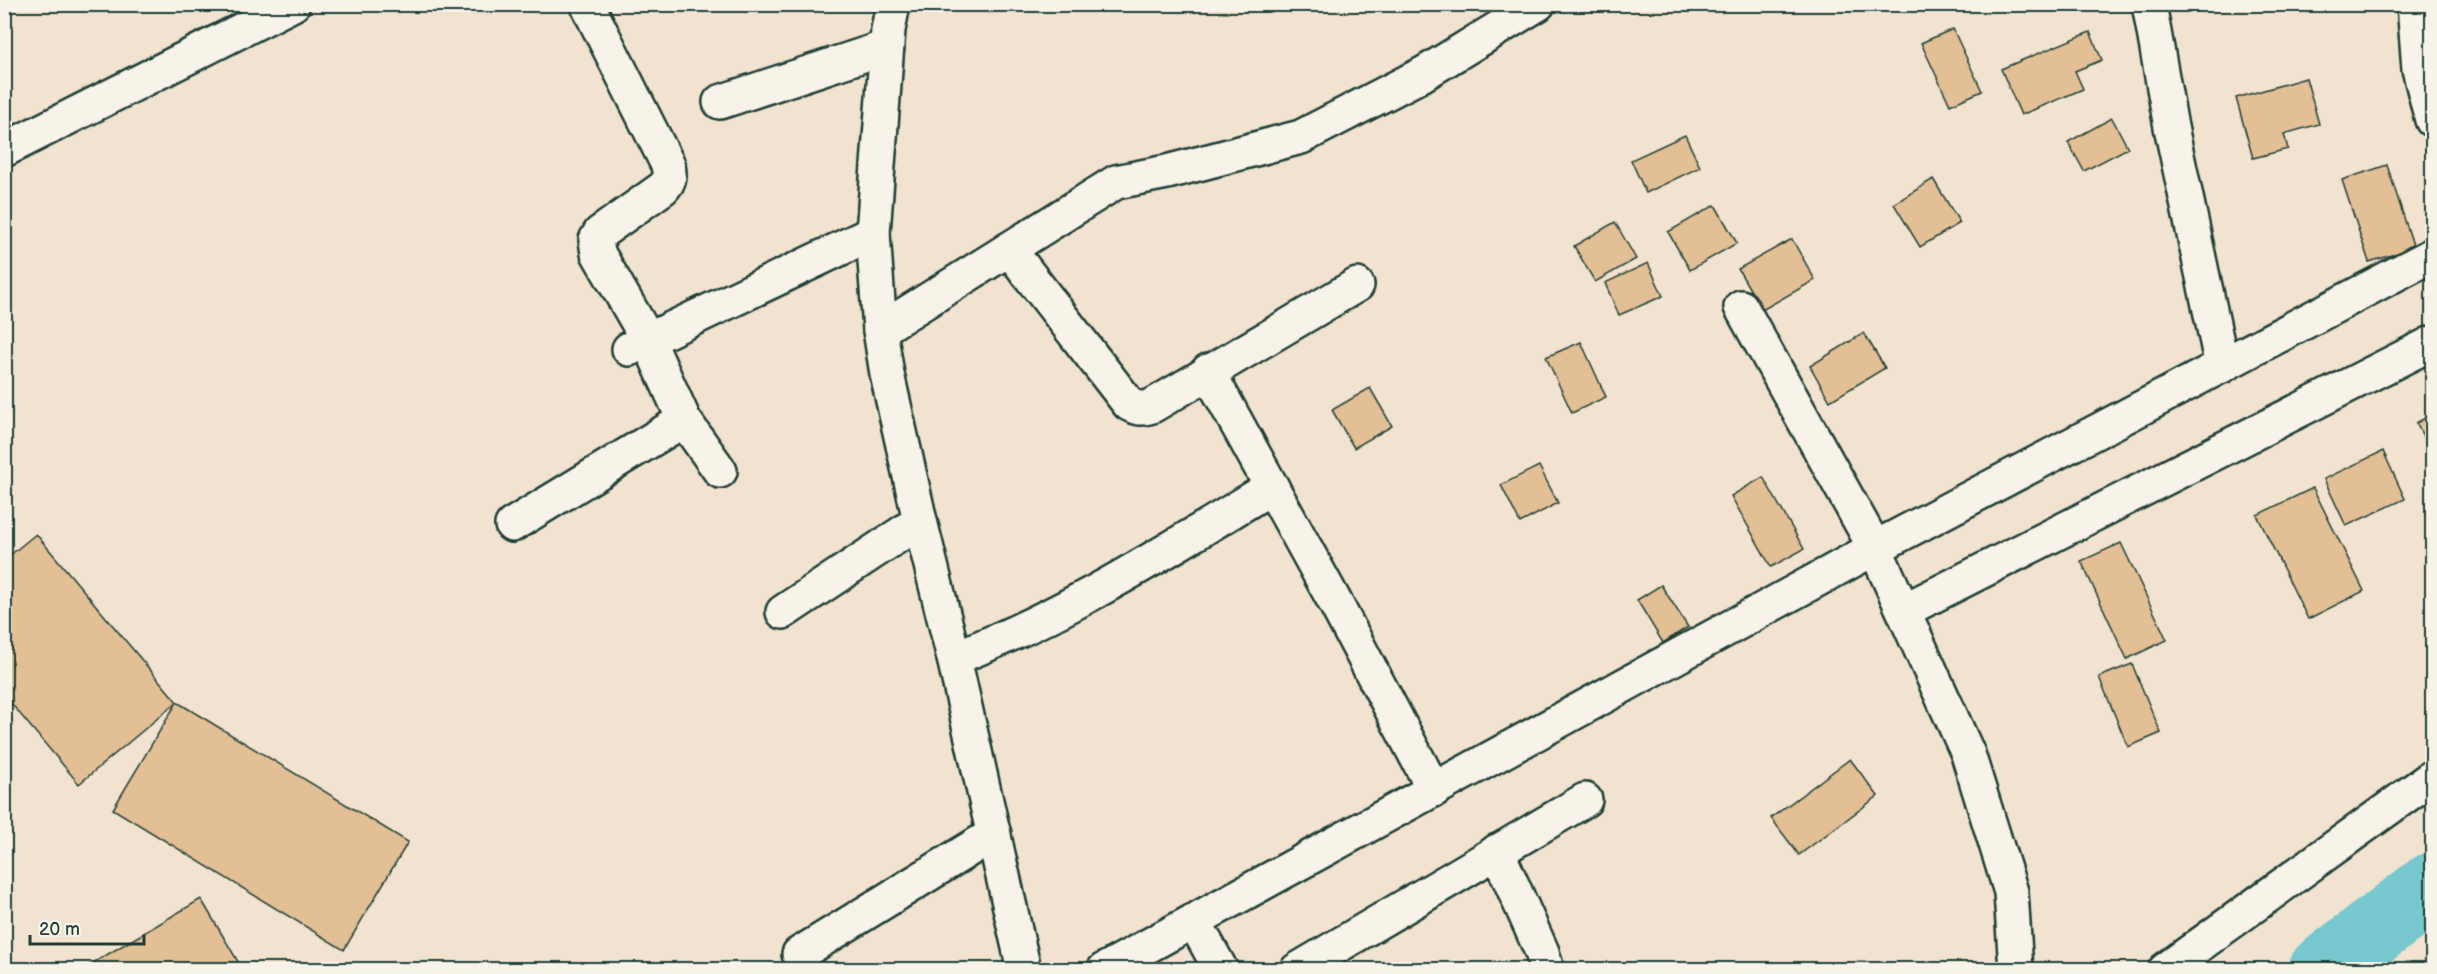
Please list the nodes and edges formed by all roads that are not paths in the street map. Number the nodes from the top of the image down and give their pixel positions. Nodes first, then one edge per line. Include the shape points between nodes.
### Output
1 (292, 4) edge
2 (587, 4) edge
3 (893, 4) edge
4 (1538, 4) edge
5 (2149, 4) edge
6 (2414, 4) edge
7 (886, 47) junction
8 (720, 102) dead end
9 (2433, 120) edge
10 (4, 150) edge
11 (873, 233) junction
12 (1009, 249) junction
13 (2433, 255) edge
14 (1357, 285) dead end
15 (1742, 307) dead end
16 (880, 330) junction
17 (2433, 343) edge
18 (638, 345) junction
19 (2222, 366) junction
20 (1208, 371) junction
21 (684, 420) junction
22 (720, 471) dead end
23 (1272, 487) junction
24 (920, 521) junction
25 (512, 525) dead end
26 (1875, 548) junction
27 (1905, 610) junction
28 (783, 612) dead end
29 (954, 658) junction
30 (2433, 777) edge
31 (1434, 790) junction
32 (1585, 800) dead end
33 (994, 834) junction
34 (1497, 851) junction
35 (1194, 921) junction
36 (798, 954) dead end
37 (1024, 969) edge
38 (1104, 969) edge
39 (1221, 969) edge
40 (1297, 969) edge
41 (1547, 969) edge
42 (2016, 969) edge
43 (2165, 969) edge

1 - 10 street
2 - 18 street via 668,165 668,183 600,233 596,240
3 - 7 street
4 - 12 street via 1423,74 1301,137 1116,182
5 - 19 street
6 - 9 street via 2419,69
7 - 8 street
7 - 11 street
11 - 16 street
11 - 18 street
12 - 16 street
12 - 20 street via 1130,404 1144,409 1152,406
13 - 19 street
14 - 20 street
15 - 26 street
16 - 24 street
17 - 27 street
18 - 21 street
19 - 26 street
20 - 23 street
21 - 22 street
21 - 25 street
23 - 29 street via 1111,584 1005,638
23 - 31 street
24 - 28 street
24 - 29 street
26 - 27 street
26 - 31 street
27 - 42 street via 1968,754 2011,892
29 - 33 street
30 - 43 street
31 - 35 street
32 - 34 street
33 - 36 street
33 - 37 street
34 - 40 street
34 - 41 street
35 - 38 street
35 - 39 street

